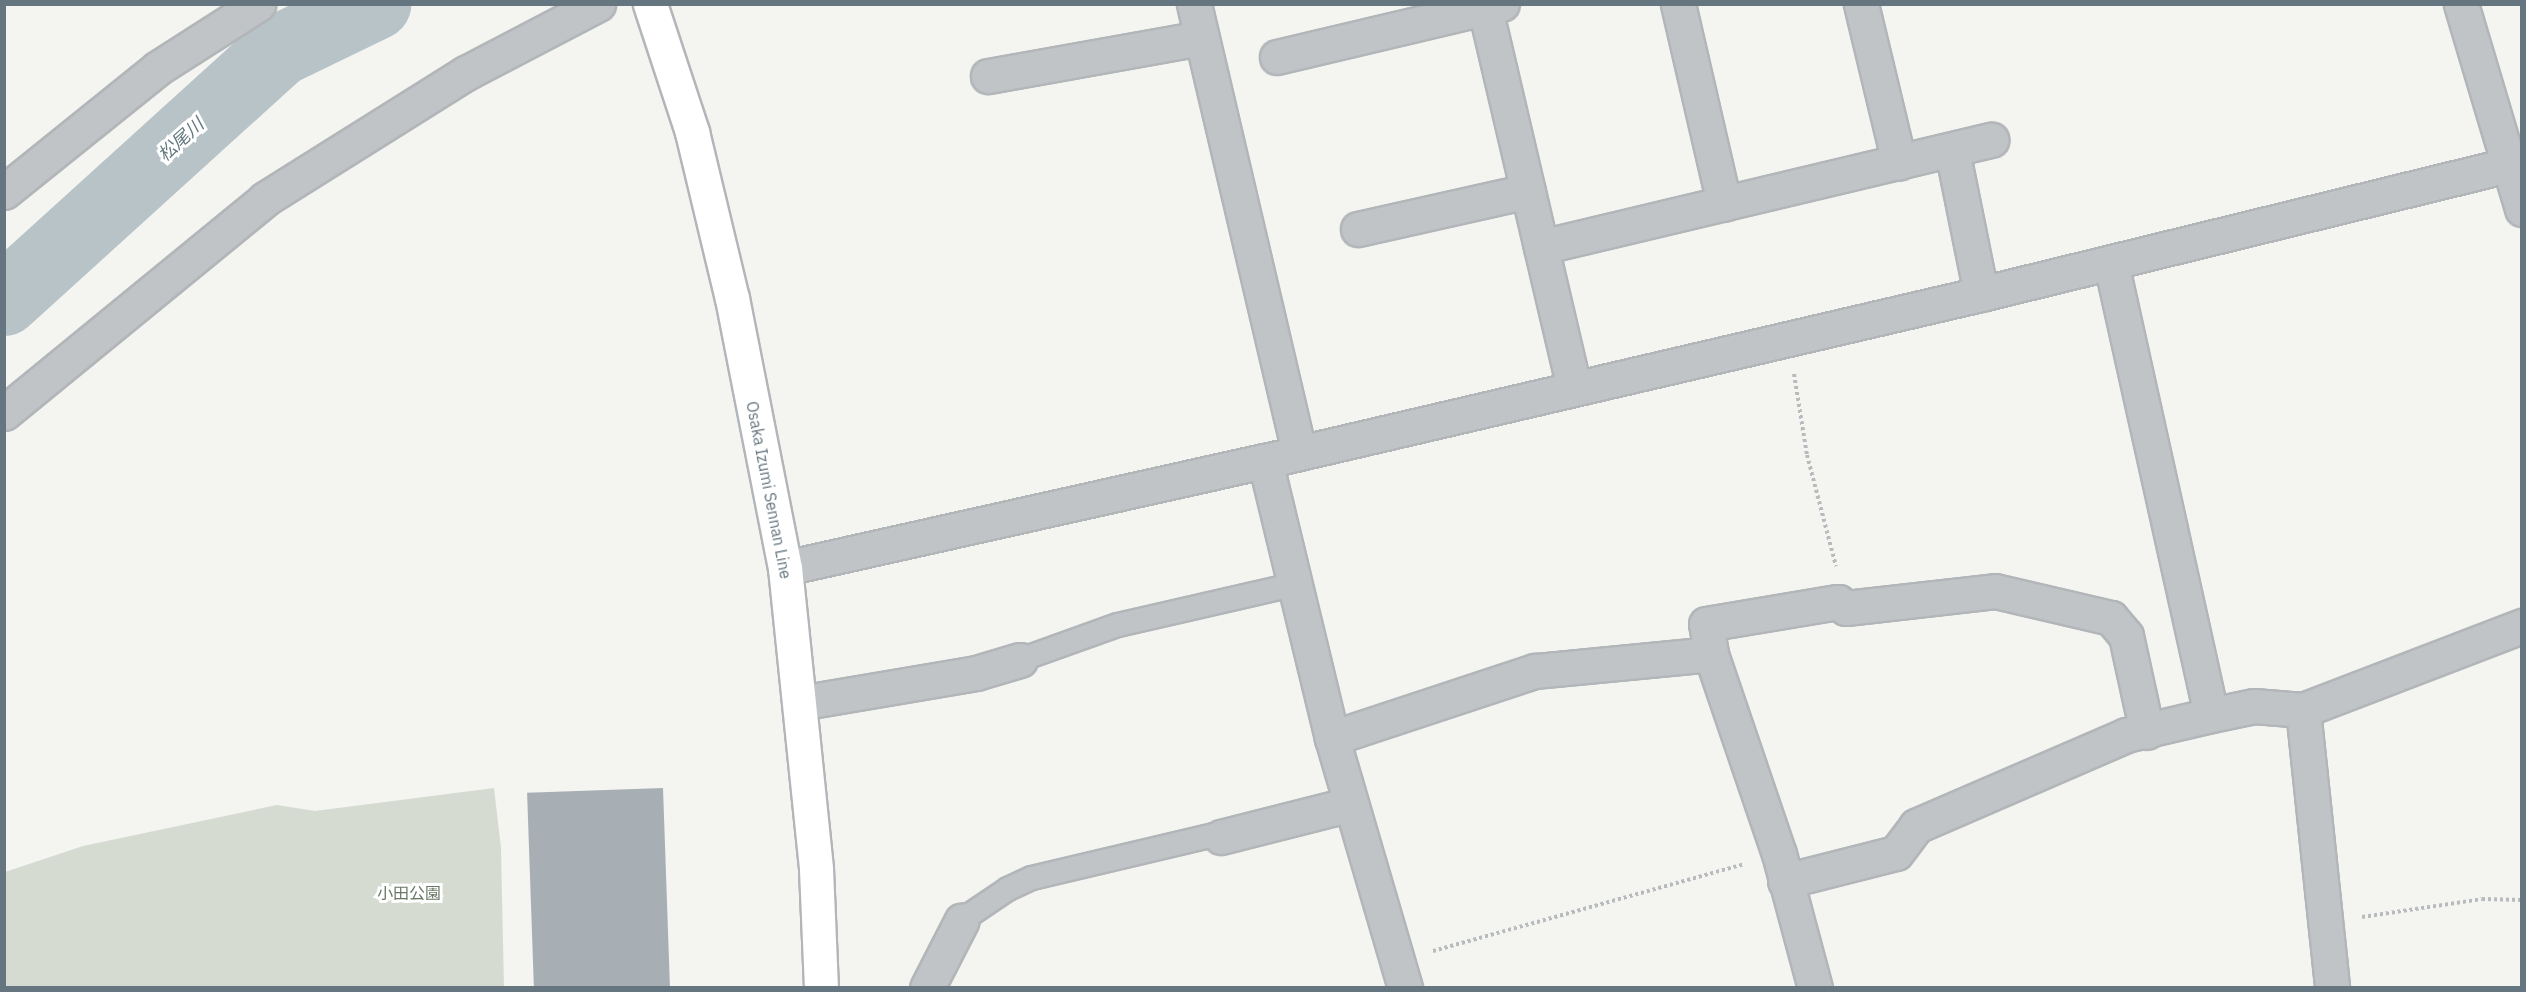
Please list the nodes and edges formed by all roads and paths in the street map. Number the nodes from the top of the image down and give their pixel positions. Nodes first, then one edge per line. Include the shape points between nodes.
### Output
1 (258, 4) edge
2 (598, 4) edge
3 (650, 4) edge
4 (1194, 4) edge
5 (1678, 4) edge
6 (1861, 4) edge
7 (2461, 4) edge
8 (1490, 6) edge
9 (1202, 38) junction
10 (1277, 57) dead end
11 (988, 76) dead end
12 (1991, 140) dead end
13 (1952, 150) junction
14 (1899, 162) junction
15 (2508, 165) junction
16 (1528, 191) junction
17 (4, 192) edge
18 (1724, 204) junction
19 (2522, 209) edge
20 (1358, 229) dead end
21 (1541, 247) junction
22 (2111, 262) junction
23 (1981, 294) junction
24 (1787, 338) junction
25 (1574, 387) junction
26 (4, 413) edge
27 (1299, 453) junction
28 (1265, 461) junction
29 (785, 568) junction
30 (1293, 585) junction
31 (1846, 608) junction
32 (2522, 626) edge
33 (1711, 654) junction
34 (1020, 660) joint
35 (799, 703) junction
36 (2303, 710) junction
37 (2211, 715) junction
38 (2147, 732) junction
39 (1332, 738) junction
40 (1351, 804) junction
41 (1221, 837) joint
42 (1782, 868) junction
43 (2522, 900) edge
44 (962, 920) joint
45 (2324, 922) junction
46 (1401, 974) edge
47 (821, 987) edge
48 (927, 987) edge
49 (1815, 987) edge
50 (2332, 987) edge

1 - 17 street via 158,68
2 - 26 street via 466,73 266,200
3 - 29 main road, Osaka Izumi Sennan Line via 692,132 727,276
4 - 9 street
5 - 18 street
6 - 14 street
7 - 15 street
8 - 10 street
8 - 16 street
9 - 11 street
9 - 27 street
12 - 13 street
13 - 14 street
13 - 23 street
14 - 18 street
15 - 19 street
15 - 22 street
16 - 20 street
16 - 21 street
18 - 21 street
21 - 25 street
22 - 23 street
22 - 37 street
23 - 24 street
24 - 25 street
24 - 31 path via 1807,454
25 - 27 street
27 - 28 street
28 - 29 street
28 - 30 street
29 - 35 main road, Osaka Izumi Sennan Line
30 - 34 lane via 1118,626
30 - 39 street
31 - 33 street via 1838,602 1706,624
31 - 38 street via 1995,591 2111,618 2126,636
32 - 36 street
33 - 39 street via 1535,671
33 - 42 street
34 - 35 street via 976,673
35 - 47 main road, Osaka Izumi Sennan Line via 816,869
36 - 37 street via 2254,706
36 - 45 street
37 - 38 street
38 - 42 street via 2126,735 1916,826 1896,853
39 - 40 street
40 - 41 street
40 - 46 street
41 - 44 lane via 1214,835 1032,878
42 - 46 path
42 - 49 street
43 - 45 path via 2482,899
44 - 48 street
45 - 50 street

